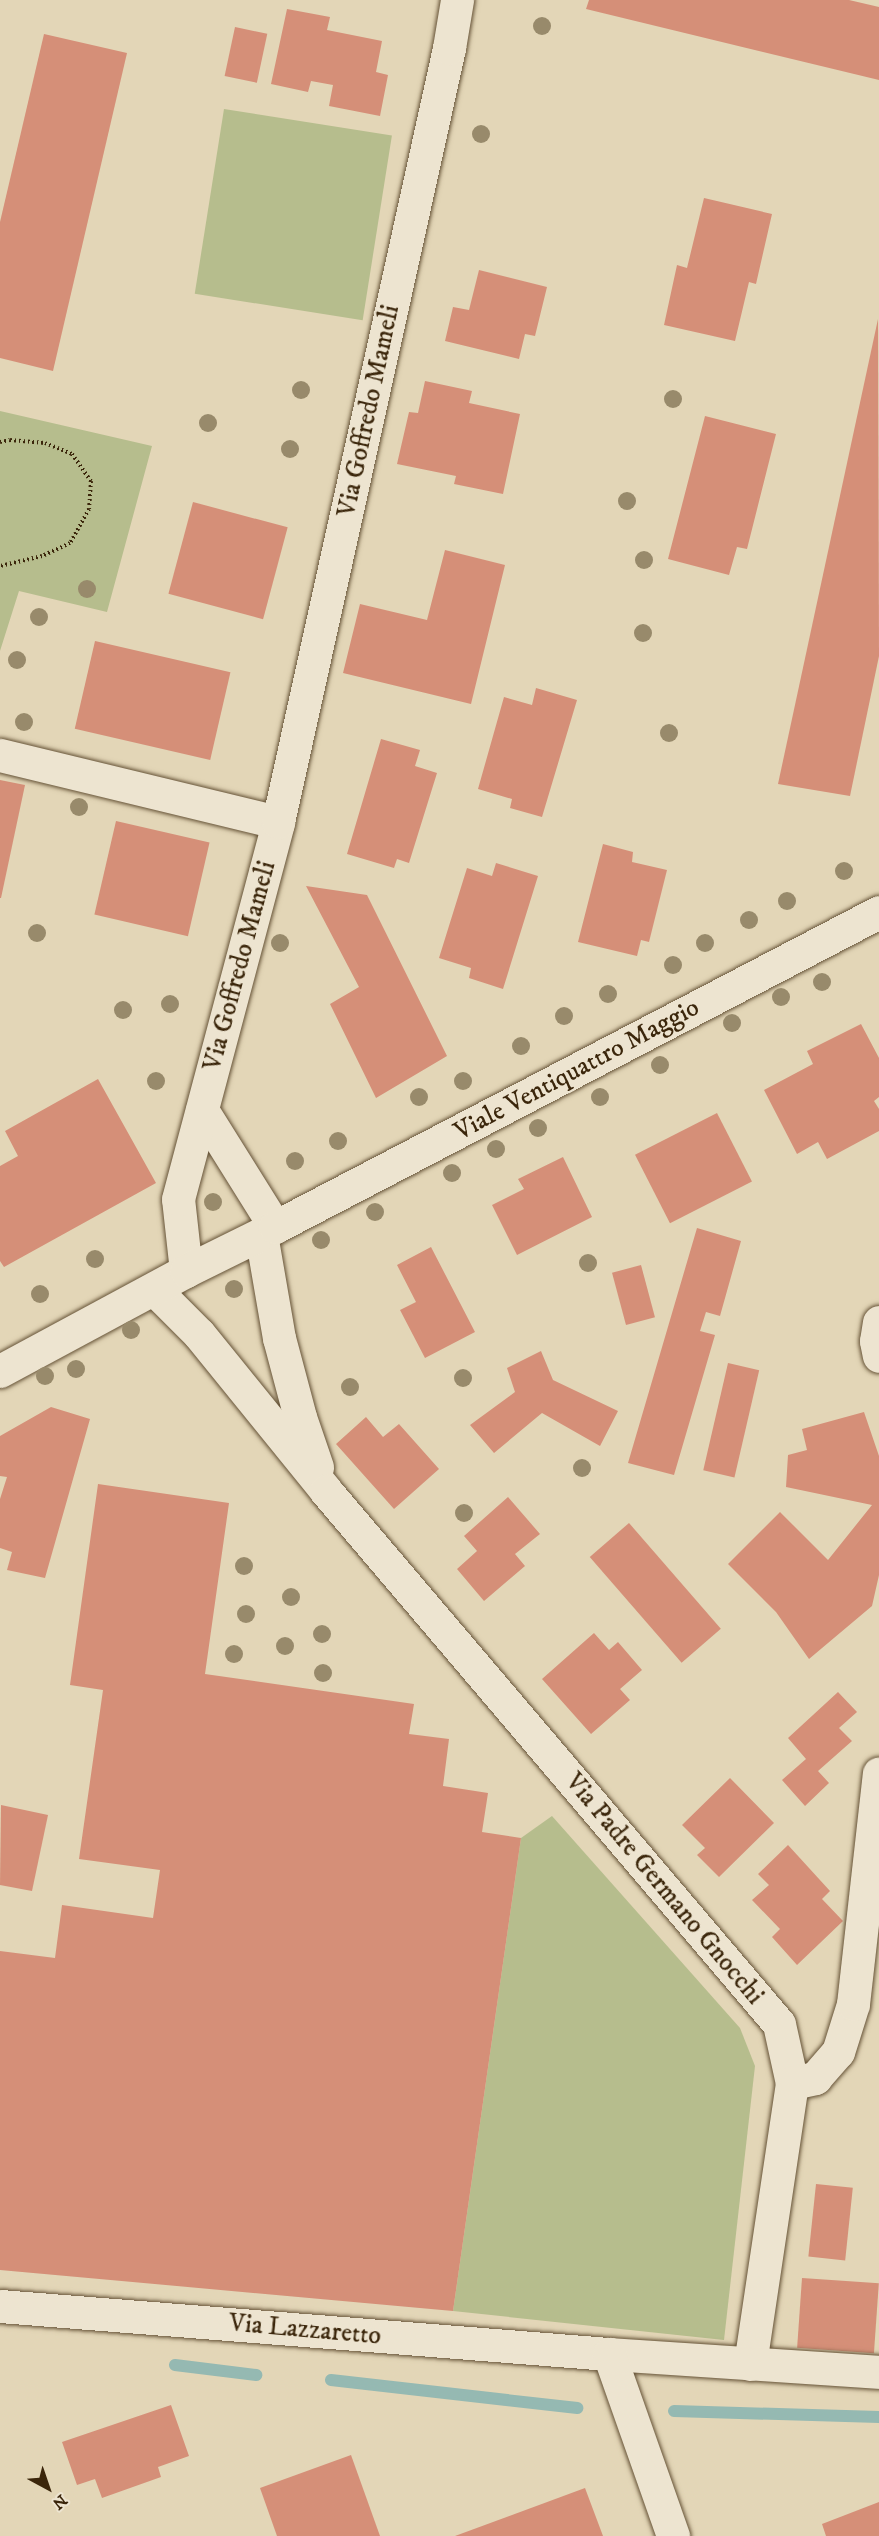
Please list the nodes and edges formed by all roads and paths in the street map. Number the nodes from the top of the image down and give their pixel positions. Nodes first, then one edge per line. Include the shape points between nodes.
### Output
1 (457, 0) edge
2 (0, 442) edge
3 (0, 566) edge
4 (0, 755) edge
5 (278, 822) junction
6 (879, 912) edge
7 (202, 1110) junction
8 (268, 1231) junction
9 (186, 1271) junction
10 (155, 1290) junction
11 (879, 1322) edge
12 (879, 1356) edge
13 (0, 1371) edge
14 (326, 1491) junction
15 (879, 1773) edge
16 (792, 2083) junction
17 (0, 2306) edge
18 (609, 2354) junction
19 (750, 2364) junction
20 (879, 2372) edge
21 (673, 2536) edge

1 - 5 street, Via Goffredo Mameli
2 - 3 path via 45,442 72,454 91,481 89,510 70,543 42,556
4 - 5 street
5 - 7 street, Via Goffredo Mameli
6 - 8 street, Viale Ventiquattro Maggio
7 - 8 street
7 - 9 street, Via Goffredo Mameli via 178,1199
8 - 9 street, Viale Ventiquattro Maggio
8 - 14 street, Via Padre Germano Gnocchi via 279,1338 300,1417
9 - 10 street, Viale Ventiquattro Maggio
10 - 13 street
10 - 14 street, Via Padre Germano Gnocchi via 199,1334
11 - 12 street
14 - 16 street, Via Padre Germano Gnocchi via 779,2024
15 - 16 street via 854,2004 838,2052 815,2078
16 - 19 street, Via Padre Germano Gnocchi
17 - 18 street, Via Lazzaretto
18 - 19 street, Via Lazzaretto
18 - 21 street
19 - 20 street, Via Lazzaretto

